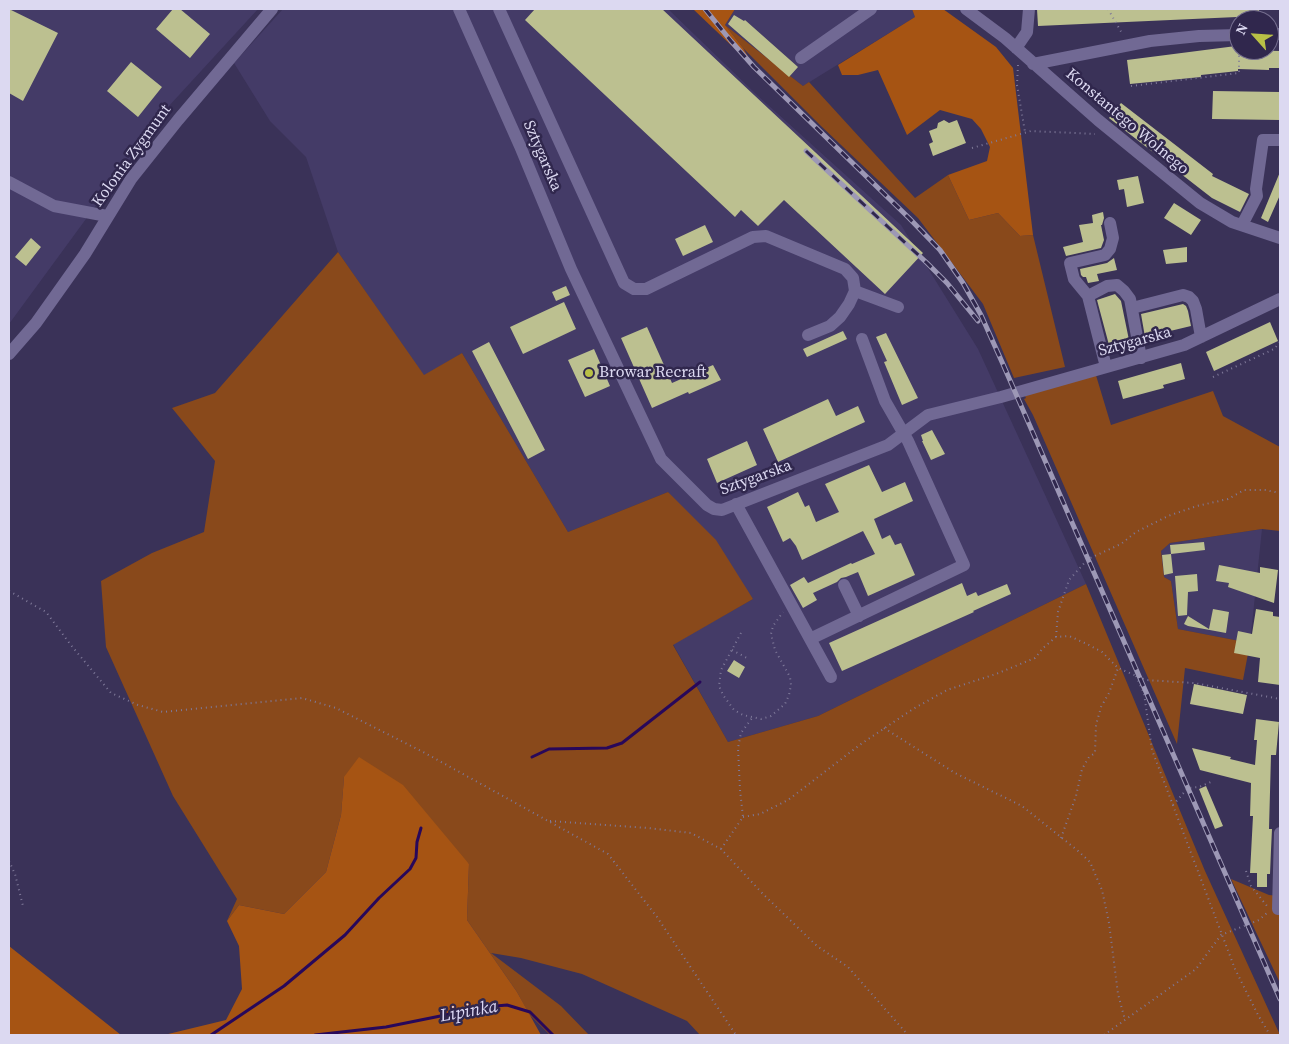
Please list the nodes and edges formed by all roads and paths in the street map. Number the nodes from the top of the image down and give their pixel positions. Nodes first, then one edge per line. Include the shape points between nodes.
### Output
1 (272, 9) edge
2 (459, 9) edge
3 (499, 9) edge
4 (871, 9) edge
5 (966, 9) edge
6 (1029, 9) edge
7 (1108, 9) edge
8 (1229, 35) edge
9 (1126, 40) dead end
10 (1017, 53) junction
11 (801, 58) dead end
12 (1239, 60) edge
13 (1033, 64) junction
14 (1131, 86) dead end
15 (1025, 133) junction
16 (1103, 134) dead end
17 (1280, 140) edge
18 (972, 148) dead end
19 (9, 182) edge
20 (107, 216) junction
21 (1110, 223) dead end
22 (1242, 225) junction
23 (1280, 238) edge
24 (855, 291) junction
25 (1088, 296) junction
26 (1280, 299) edge
27 (898, 307) dead end
28 (1132, 308) junction
29 (808, 336) dead end
30 (1201, 337) junction
31 (862, 339) dead end
32 (1280, 342) edge
33 (9, 354) edge
34 (1141, 358) junction
35 (1106, 367) junction
36 (1213, 377) dead end
37 (903, 433) junction
38 (1280, 493) edge
39 (736, 504) junction
40 (844, 585) dead end
41 (9, 591) edge
42 (791, 606) junction
43 (859, 616) junction
44 (741, 633) dead end
45 (1056, 637) junction
46 (810, 640) junction
47 (732, 650) junction
48 (747, 658) dead end
49 (1118, 668) junction
50 (1136, 676) junction
51 (831, 677) dead end
52 (1280, 699) edge
53 (752, 718) junction
54 (884, 728) junction
55 (1211, 782) dead end
56 (1173, 805) junction
57 (743, 817) junction
58 (548, 821) junction
59 (1280, 833) edge
60 (1061, 838) junction
61 (722, 849) junction
62 (9, 861) edge
63 (1246, 871) dead end
64 (23, 906) dead end
65 (1279, 909) edge
66 (1221, 935) junction
67 (1125, 1020) junction
68 (736, 1035) edge
69 (908, 1035) edge
70 (1104, 1035) edge
71 (1270, 1035) edge

1 - 20 street, Kolonia Zygmunt via 131,179
2 - 39 street, Sztygarska via 572,269 661,459 714,510
3 - 24 street via 624,283 634,289 646,289 753,237 766,236 845,269 854,278
4 - 11 street
5 - 10 street, Konstantego Wolnego
6 - 10 street via 1027,32
7 - 9 path
8 - 13 street via 1150,41
10 - 13 street, Konstantego Wolnego
10 - 15 path
12 - 14 path via 1239,73
13 - 22 street, Konstantego Wolnego via 1182,190
15 - 16 path
15 - 18 path
17 - 22 street via 1263,140 1257,196
19 - 20 street via 54,206
20 - 33 street, Kolonia Zygmunt via 63,286
21 - 25 street via 1112,238 1106,255 1070,263 1074,279
22 - 23 street, Konstantego Wolnego
24 - 27 street
24 - 29 street via 849,304 830,326
25 - 28 street via 1107,286 1117,285 1130,299
25 - 35 street
26 - 30 street, Sztygarska
28 - 30 street via 1189,297 1196,309
28 - 34 street
30 - 34 street, Sztygarska
31 - 37 street via 886,401
32 - 36 path via 1274,349
34 - 35 street, Sztygarska
35 - 37 street, Sztygarska via 928,415
37 - 39 street, Sztygarska via 888,445
37 - 43 street via 964,566
38 - 45 path via 1244,490 1228,499 1197,506 1168,516 1088,559 1069,580 1058,612
39 - 42 street
40 - 43 street
41 - 58 path via 46,612 111,693 138,705 163,712 302,698 336,708
42 - 46 street
42 - 53 path via 777,618 771,634 775,650 790,677 789,694 785,704 771,716
43 - 46 street
44 - 47 path
45 - 49 path via 1069,636 1087,644 1102,652
45 - 54 path via 1035,658 947,690
46 - 51 street
47 - 48 path
47 - 53 path via 721,668 719,686 734,710
49 - 50 path
49 - 60 path via 1096,724 1095,753 1082,769
50 - 52 path
50 - 56 path via 1144,693 1152,750
53 - 57 path via 741,733 738,748
54 - 57 path via 788,800 760,814
54 - 60 path via 954,774 1022,806
55 - 56 path via 1188,788
56 - 66 path
57 - 61 path
58 - 61 path via 690,833
58 - 68 path via 608,854 657,917
59 - 65 street
60 - 67 path via 1090,862 1102,890
61 - 69 path via 763,894 818,946 848,967
62 - 64 path
63 - 66 path via 1250,886 1270,910 1259,920
66 - 67 path via 1196,969
66 - 71 path
67 - 70 path

